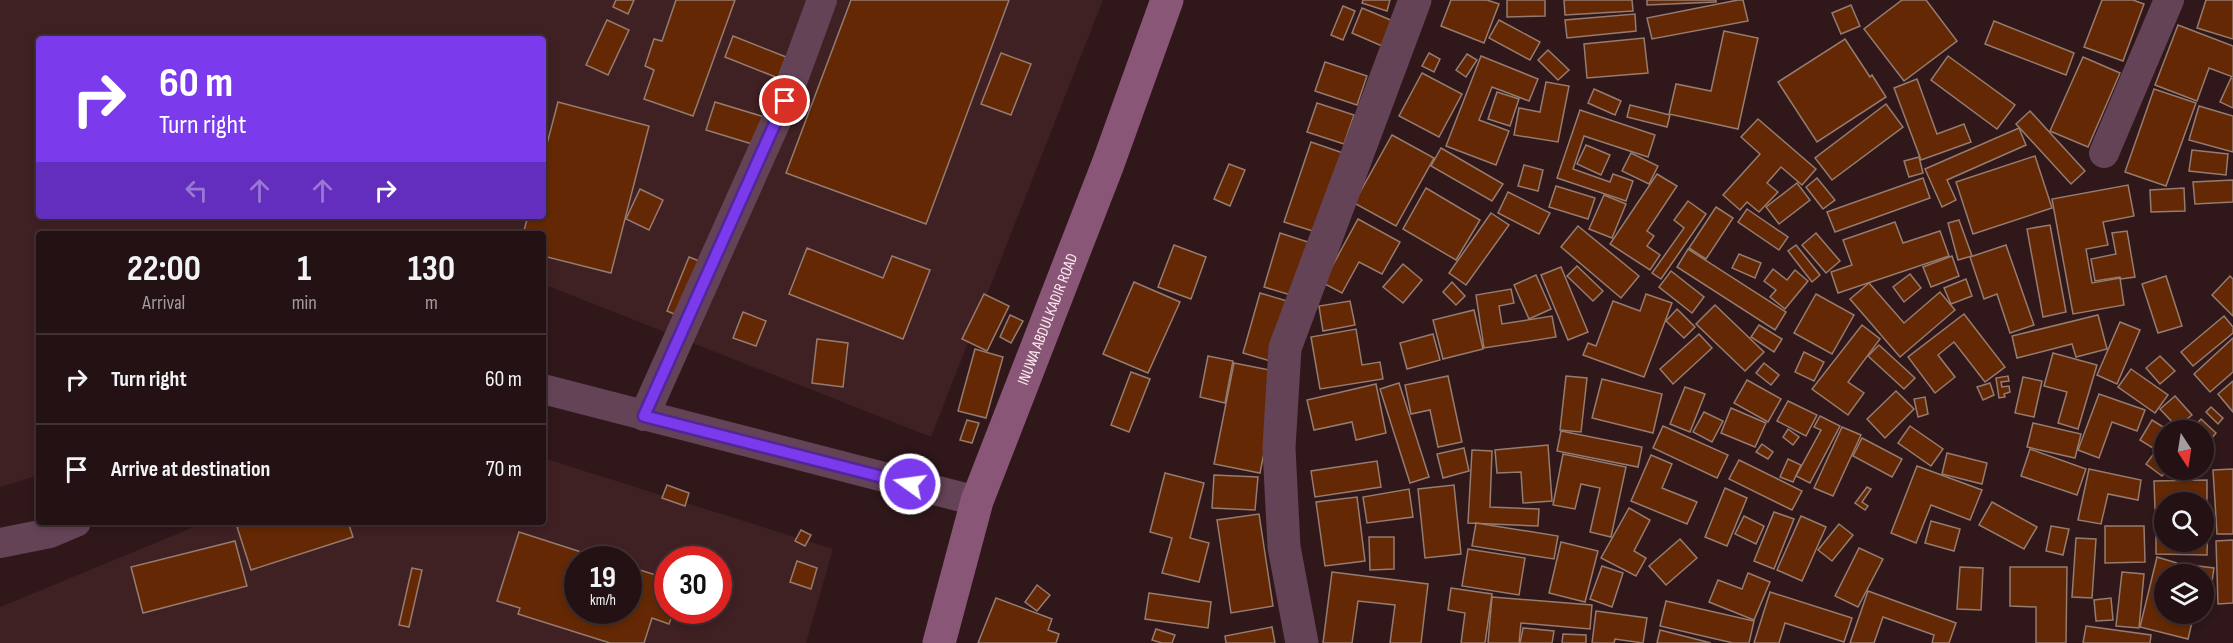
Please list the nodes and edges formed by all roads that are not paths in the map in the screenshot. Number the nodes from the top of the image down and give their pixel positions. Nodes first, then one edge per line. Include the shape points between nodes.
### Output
1 (822, 0) edge
2 (1167, 0) edge
3 (1416, 0) edge
4 (2169, 0) edge
5 (2104, 153) dead end
6 (546, 390) edge
7 (644, 416) junction
8 (977, 501) junction
9 (69, 525) edge
10 (0, 543) edge
11 (939, 643) edge
12 (1302, 643) edge

1 - 7 street via 785,101
2 - 8 main road, INUWA ABDULKADIR ROAD
3 - 12 street via 1285,348 1279,448 1284,546
4 - 5 street
6 - 7 street
7 - 8 street
8 - 11 main road, INUWA ABDULKADIR ROAD
9 - 10 street

